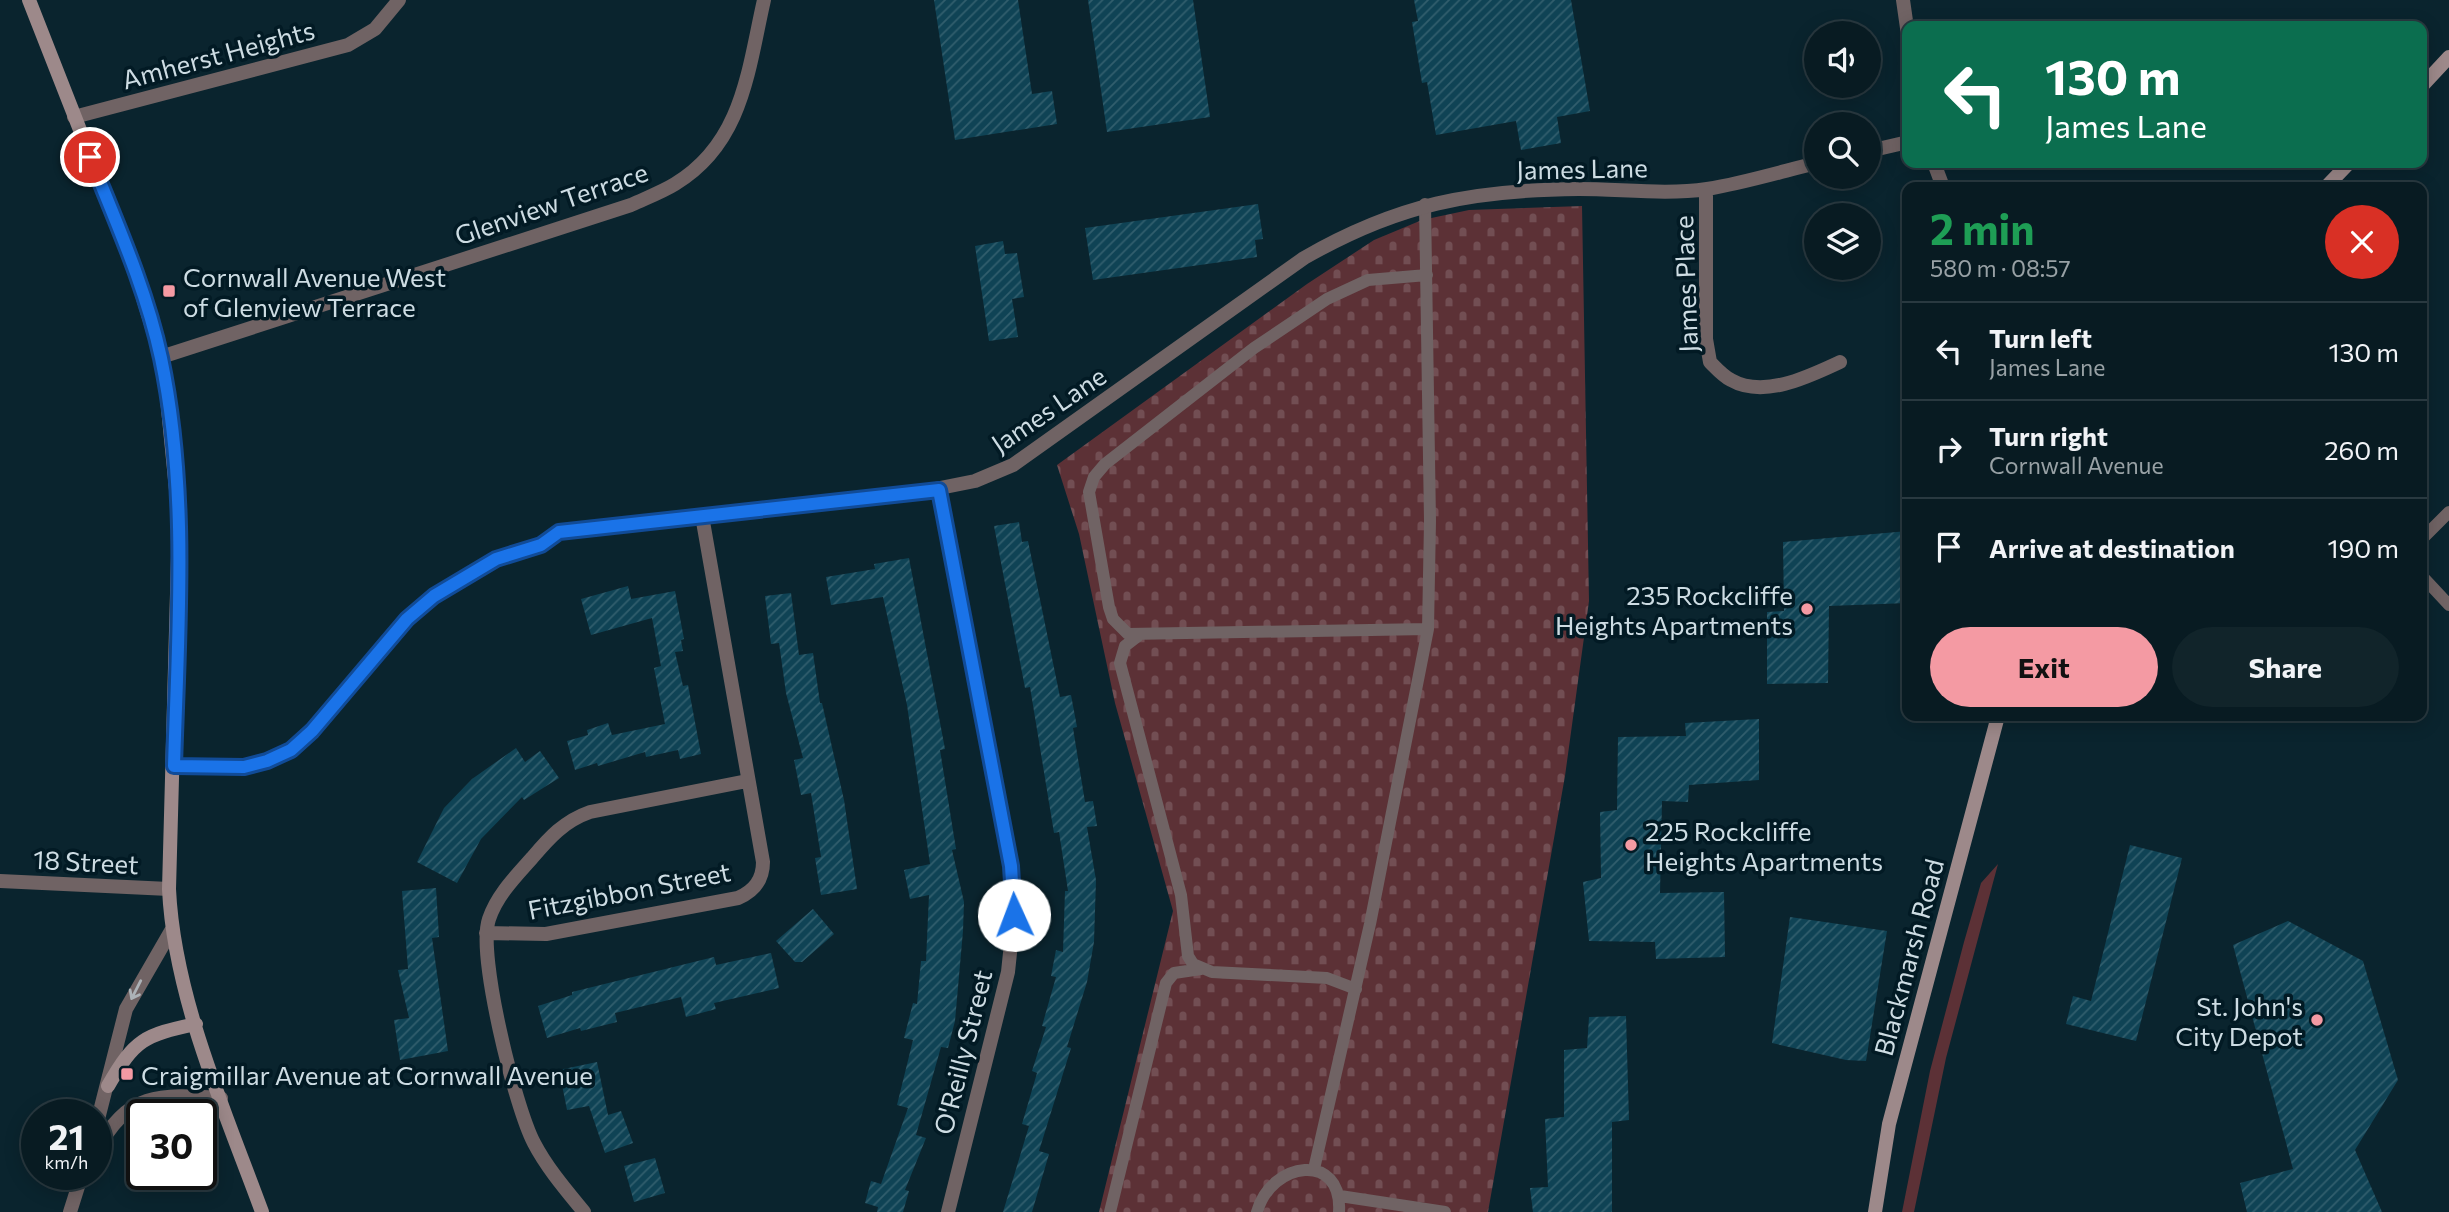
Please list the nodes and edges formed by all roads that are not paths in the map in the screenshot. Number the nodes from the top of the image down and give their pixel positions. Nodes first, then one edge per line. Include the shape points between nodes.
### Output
1 (29, 0) edge
2 (398, 0) edge
3 (764, 0) edge
4 (1903, 0) edge
5 (1906, 21) edge
6 (2449, 57) edge
7 (2427, 81) edge
8 (74, 117) junction
9 (1902, 143) edge
10 (1881, 148) edge
11 (1804, 166) edge
12 (2344, 168) edge
13 (2331, 182) edge
14 (1706, 189) junction
15 (1425, 204) junction
16 (1427, 275) junction
17 (160, 357) junction
18 (1840, 362) dead end
19 (939, 490) junction
20 (2449, 512) edge
21 (702, 516) junction
22 (2427, 534) edge
23 (2427, 581) edge
24 (2449, 605) edge
25 (1428, 629) junction
26 (1138, 636) junction
27 (1997, 721) edge
28 (174, 766) junction
29 (747, 781) junction
30 (0, 881) edge
31 (169, 889) junction
32 (171, 931) junction
33 (486, 933) junction
34 (1201, 969) junction
35 (1356, 989) junction
36 (196, 1024) junction
37 (108, 1086) junction
38 (221, 1098) junction
39 (104, 1099) edge
40 (112, 1126) edge
41 (1314, 1169) junction
42 (78, 1190) edge
43 (1340, 1196) junction
44 (70, 1212) edge
45 (262, 1212) edge
46 (584, 1212) edge
47 (948, 1212) edge
48 (1110, 1212) edge
49 (1257, 1212) edge
50 (1339, 1212) edge
51 (1445, 1212) edge
52 (1875, 1212) edge

1 - 8 main road
2 - 8 street, Amherst Heights via 375,29 348,45
3 - 17 street, Glenview Terrace via 738,114 709,156 677,184 631,205
4 - 5 street
6 - 7 main road
8 - 17 main road via 133,265
9 - 10 street
11 - 14 street, James Lane
12 - 13 main road
14 - 15 street, James Lane via 1465,195
14 - 18 street, James Place via 1710,362 1731,380 1752,387 1797,380
15 - 16 lane
15 - 19 street, James Lane via 1348,233 1304,258 1013,465
16 - 25 lane
16 - 26 lane via 1368,280 1326,299 1254,348 1094,477 1089,508 1109,607 1119,627
17 - 28 main road via 180,520
19 - 21 street, James Lane
19 - 47 street, O'Reilly Street via 1014,897 1008,972
20 - 22 lane
21 - 28 street, James Lane via 559,532 541,545 496,559 434,596 407,619 291,750 244,767
21 - 29 street, Fitzgibbon Street
23 - 24 lane
25 - 26 lane
25 - 35 lane
26 - 34 lane via 1125,646 1120,663 1181,895 1188,956
27 - 52 main road, Blackmarsh Road via 1889,1124
28 - 31 main road
29 - 33 street, Fitzgibbon Street via 569,821 508,886
29 - 33 street, Fitzgibbon Street via 763,869 757,884 745,895 546,934
30 - 31 street, 18 Street
31 - 32 main road
32 - 36 main road
32 -> 37 street via 126,1009
33 - 46 street, Fitzgibbon Street via 489,975 523,1118 542,1157
34 - 35 lane via 1327,978
34 - 48 lane via 1174,973 1166,983
35 - 41 lane
36 - 37 main road via 137,1044
36 - 38 main road
37 - 39 street
38 - 40 street via 179,1095 135,1104
38 - 45 main road
41 - 43 lane
41 - 49 lane via 1283,1175 1270,1185
42 - 44 street
43 - 50 lane
43 - 51 lane

